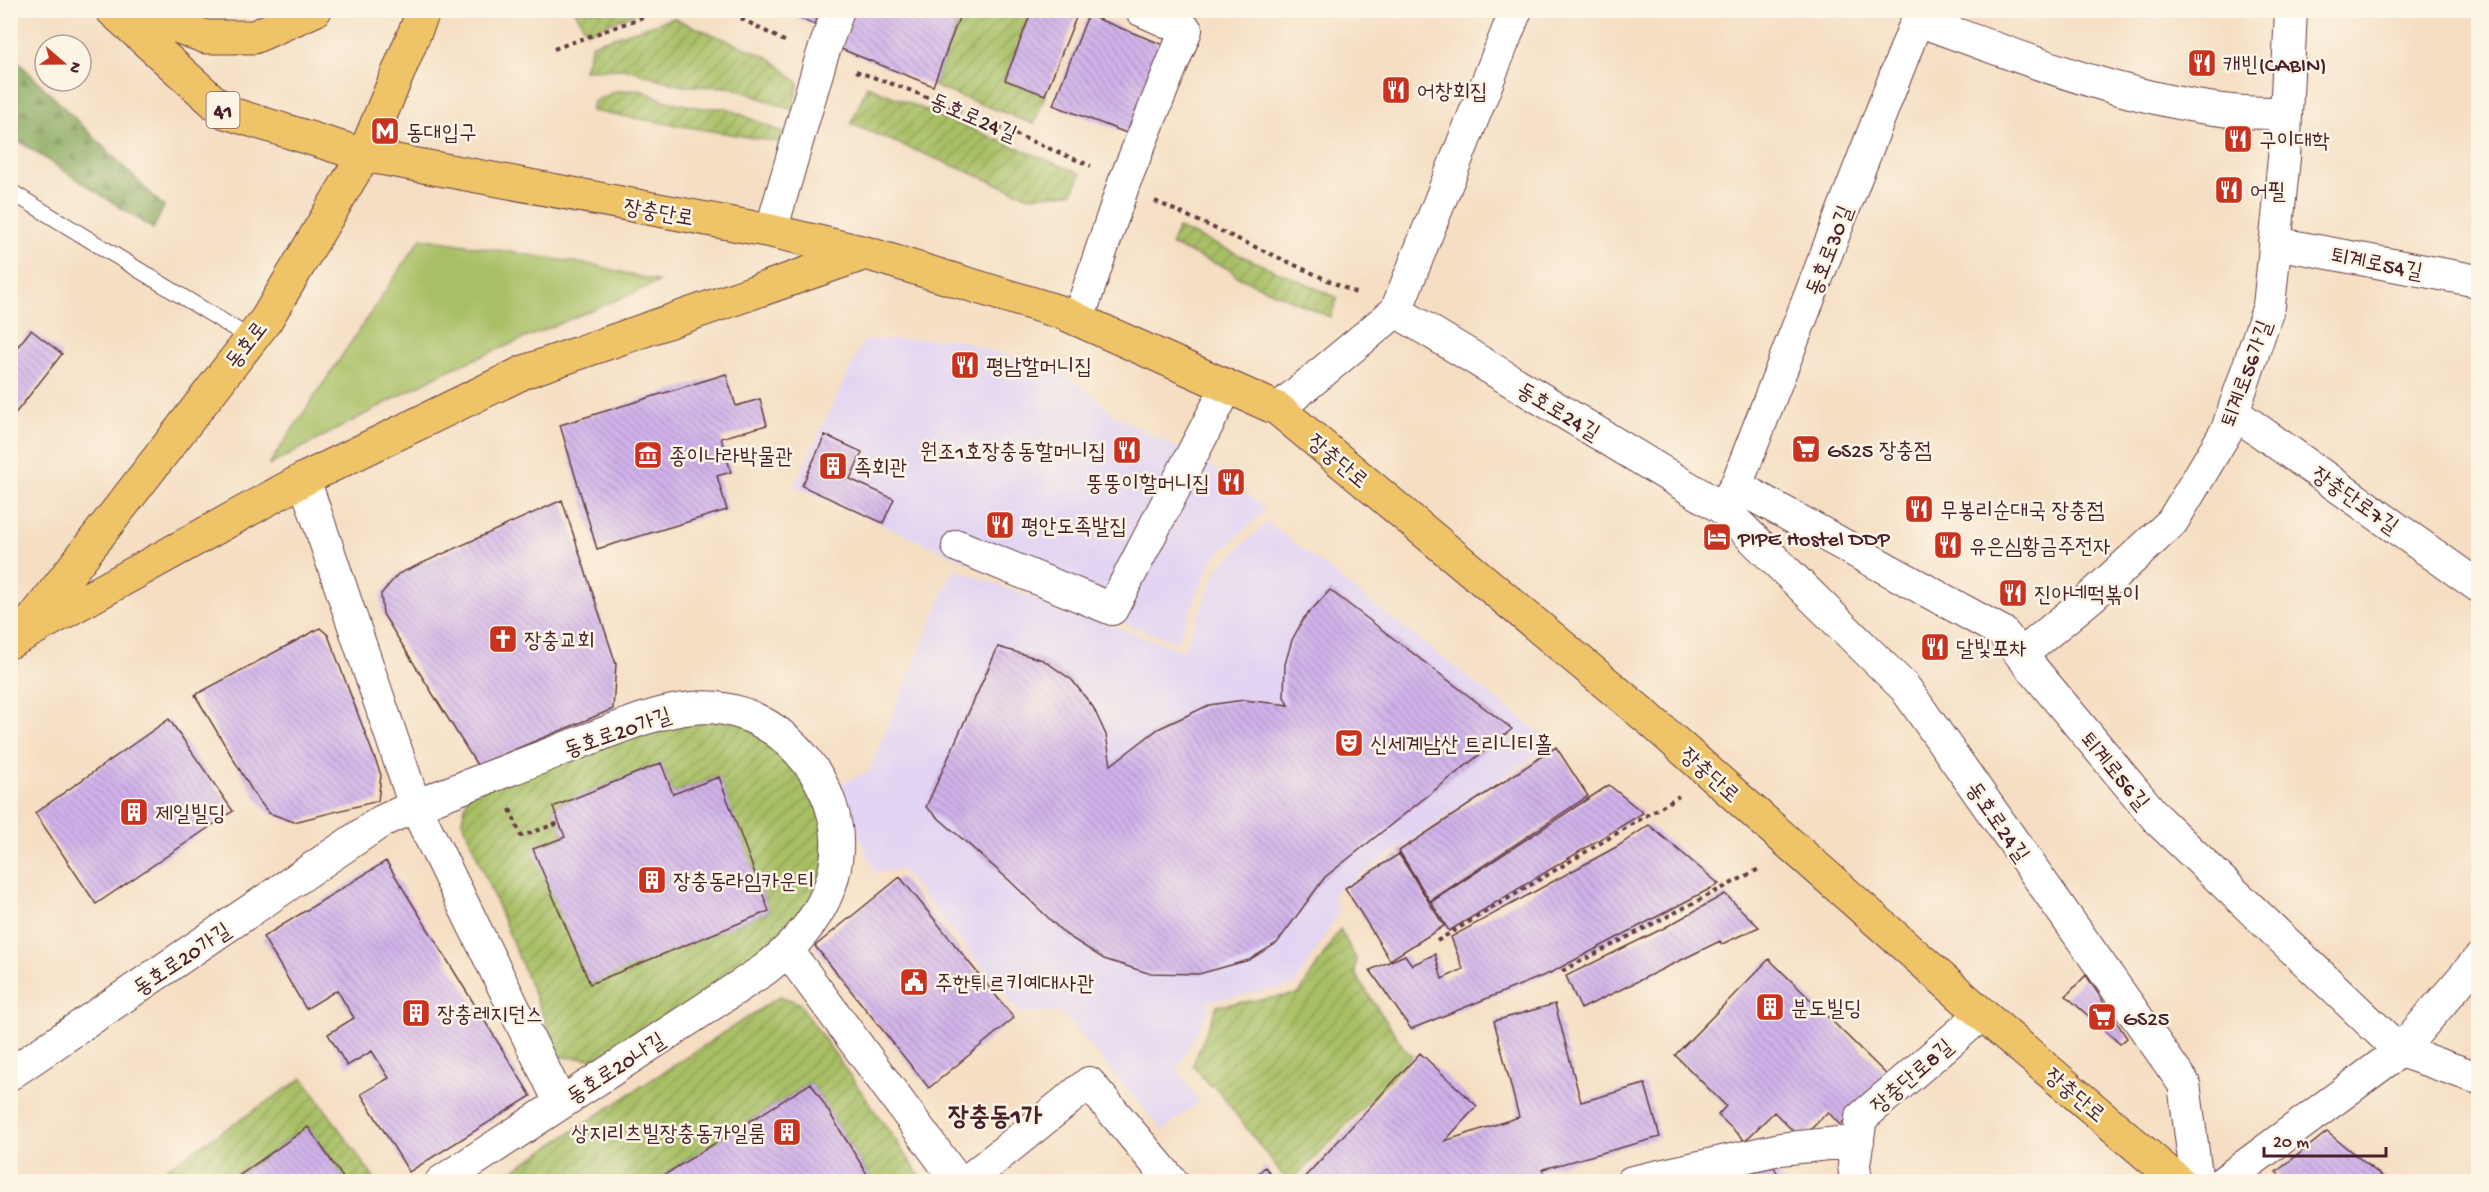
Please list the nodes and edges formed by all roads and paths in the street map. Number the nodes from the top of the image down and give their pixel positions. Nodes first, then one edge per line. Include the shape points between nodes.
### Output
1 (112, 10) edge
2 (133, 10) edge
3 (315, 10) edge
4 (424, 10) edge
5 (663, 10) edge
6 (725, 10) edge
7 (838, 10) edge
8 (1141, 10) edge
9 (1516, 10) edge
10 (2291, 10) edge
11 (1919, 12) edge
12 (554, 49) dead end
13 (821, 59) junction
14 (2286, 113) junction
15 (364, 155) junction
16 (1124, 183) junction
17 (10, 191) edge
18 (771, 231) junction
19 (2275, 243) junction
20 (866, 253) junction
21 (2478, 280) edge
22 (1396, 311) junction
23 (1078, 320) junction
24 (249, 338) junction
25 (1227, 387) junction
26 (1278, 409) junction
27 (2233, 412) junction
28 (304, 479) junction
29 (1729, 497) junction
30 (958, 546) dead end
31 (2478, 586) edge
32 (15, 640) edge
33 (2020, 655) junction
34 (497, 774) junction
35 (1713, 776) junction
36 (415, 806) junction
37 (559, 823) dead end
38 (1797, 850) junction
39 (835, 868) joint
40 (1437, 941) dead end
41 (788, 951) junction
42 (2478, 960) edge
43 (1562, 971) dead end
44 (1982, 1014) junction
45 (2400, 1051) junction
46 (10, 1074) edge
47 (2478, 1078) edge
48 (560, 1102) junction
49 (1858, 1140) junction
50 (441, 1182) edge
51 (958, 1182) edge
52 (966, 1182) edge
53 (1172, 1182) edge
54 (1632, 1182) edge
55 (1856, 1182) edge
56 (2179, 1182) edge
57 (2197, 1182) edge
58 (2223, 1182) edge

1 - 15 main road, 장충단로 / 41 via 225,112
2 - 3 main road via 206,37 255,37
4 - 15 main road, 동호로
5 - 12 path
6 - 13 path, 동호로24길
7 - 13 street
8 - 16 street via 1186,30
9 - 22 street
10 - 14 street, 퇴계로56가길
11 - 14 street, 동호로30길 via 1934,26 1983,44 2145,95 2231,111
11 - 29 street, 동호로30길
13 - 16 path, 동호로24길 via 912,91
13 - 18 street
14 - 19 street, 퇴계로56가길
15 - 18 main road, 장충단로
15 - 24 main road, 동호로 via 266,320
16 - 22 path, 동호로24길 via 1161,204
16 - 23 street
17 - 24 lane
18 - 20 main road, 장충단로
19 - 21 street, 퇴계로54길
19 - 27 street, 퇴계로56가길 via 2270,306
20 - 23 main road, 장충단로
20 - 28 main road via 524,372
22 - 26 street
22 - 29 street, 동호로24길
23 - 25 main road, 장충단로
24 - 32 main road, 동호로
25 - 26 main road, 장충단로
25 - 30 street via 1112,609
26 - 35 main road, 장충단로
27 - 31 street, 장충단로7길
27 - 33 street, 퇴계로56가길 via 2227,430 2172,522 2090,598
28 - 32 main road
28 - 36 street
29 - 33 street, 퇴계로56길 via 2002,632
29 - 57 street, 동호로24길 via 1905,688 2184,1084
33 - 45 street, 퇴계로56길 via 2159,821
34 - 36 street, 동호로20가길
34 - 37 path via 521,836
34 - 39 street, 동호로20가길 via 649,716 694,707 735,712 772,728 804,755 825,790 836,828
35 - 38 main road, 장충단로
35 - 40 path
36 - 46 street, 동호로20가길 via 382,821
36 - 48 street
38 - 43 path
38 - 44 main road, 장충단로
39 - 41 street, 동호로20나길 via 817,916
41 - 48 street, 동호로20나길 via 728,995
41 - 51 street
42 - 45 street
44 - 49 street, 장충단로8길 via 1862,1118
44 - 56 main road, 장충단로
45 - 47 street, 퇴계로56길
45 - 58 street
48 - 50 street, 동호로20나길
49 - 54 street via 1780,1149
49 - 55 street, 장충단로8길
52 - 53 street via 1089,1083

